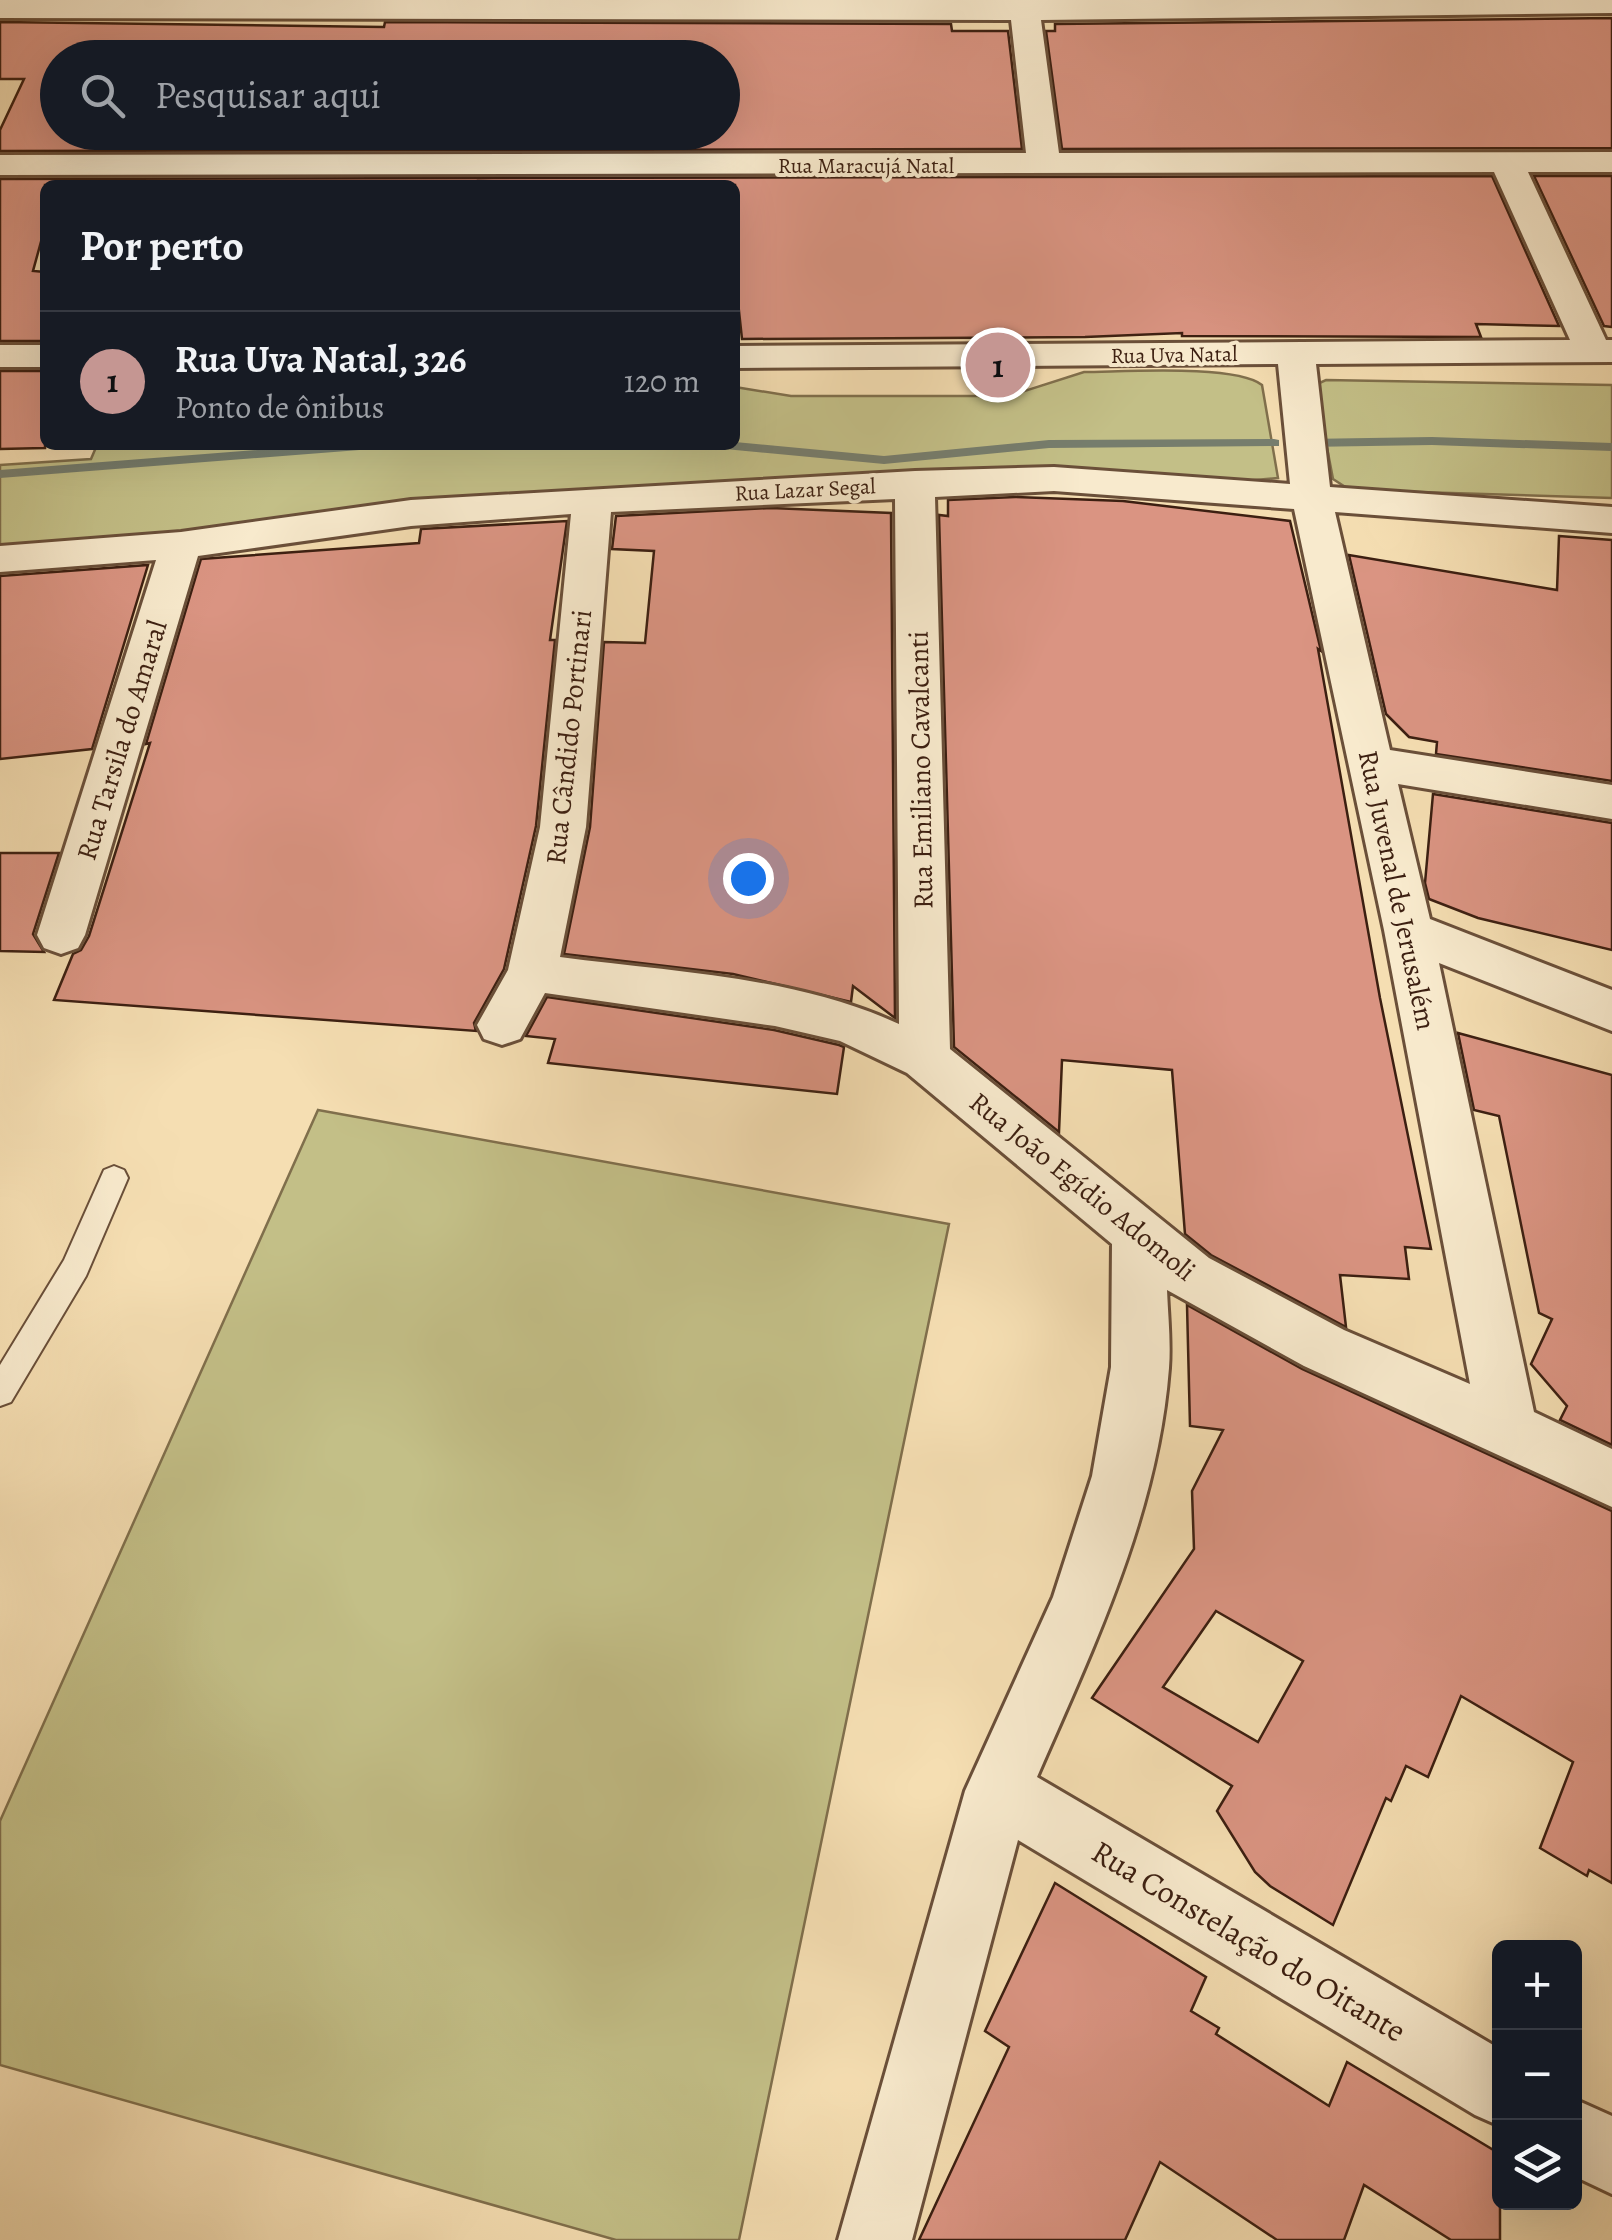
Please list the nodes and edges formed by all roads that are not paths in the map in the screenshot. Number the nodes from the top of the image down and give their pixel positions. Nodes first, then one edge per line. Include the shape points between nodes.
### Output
1 (110, 4) edge
2 (1149, 4) edge
3 (1612, 4) edge
4 (0, 9) edge
5 (1026, 11) junction
6 (1506, 162) junction
7 (1612, 162) edge
8 (0, 164) edge
9 (1044, 165) junction
10 (1602, 351) edge
11 (0, 356) edge
12 (40, 356) edge
13 (1296, 356) junction
14 (740, 357) edge
15 (916, 483) junction
16 (1311, 486) junction
17 (592, 500) junction
18 (1612, 520) edge
19 (182, 545) junction
20 (0, 559) edge
21 (1370, 762) junction
22 (1612, 802) edge
23 (1408, 930) junction
24 (61, 935) dead end
25 (532, 972) junction
26 (1612, 1011) edge
27 (502, 1025) dead end
28 (924, 1058) junction
29 (114, 1178) dead end
30 (1139, 1236) junction
31 (0, 1392) edge
32 (1508, 1428) junction
33 (1612, 1478) edge
34 (998, 1791) junction
35 (1492, 2085) edge
36 (1582, 2140) edge
37 (1612, 2157) edge
38 (875, 2240) edge

1 - 4 street
1 - 5 street
2 - 3 street
2 - 5 street
5 - 9 street
6 - 7 street, Rua Maracujá Natal
6 - 9 street, Rua Maracujá Natal
6 - 10 street
8 - 9 street, Rua Maracujá Natal
10 - 13 street, Rua Uva Natal
11 - 12 street
13 - 14 street, Rua Uva Natal
13 - 16 street, Rua Juvenal de Jerusalém
15 - 16 street, Rua Lazar Segal via 1054,479
15 - 17 street, Rua Lazar Segal
15 - 28 street, Rua Emiliano Cavalcanti
16 - 18 street, Rua Lazar Segal
16 - 21 street, Rua Juvenal de Jerusalém
17 - 19 street, Rua Lazar Segal via 411,513
17 - 25 street, Rua Cândido Portinari via 564,827
19 - 20 street, Rua Lazar Segal
19 - 24 street, Rua Tarsila do Amaral
21 - 22 street
21 - 23 street, Rua Juvenal de Jerusalém
23 - 26 street
23 - 32 street, Rua Juvenal de Jerusalém
25 - 27 street, Rua Cândido Portinari
25 - 28 street, Rua João Egídio Adomoli via 775,1006 851,1024
28 - 30 street, Rua João Egídio Adomoli
29 - 31 lane via 76,1266
30 - 32 street, Rua João Egídio Adomoli via 1189,1275 1324,1348
30 - 34 street via 1140,1367 1122,1476 1082,1602
32 - 33 street, Rua João Egídio Adomoli
34 - 35 street, Rua Constelação do Oitante
34 - 38 street
36 - 37 street

